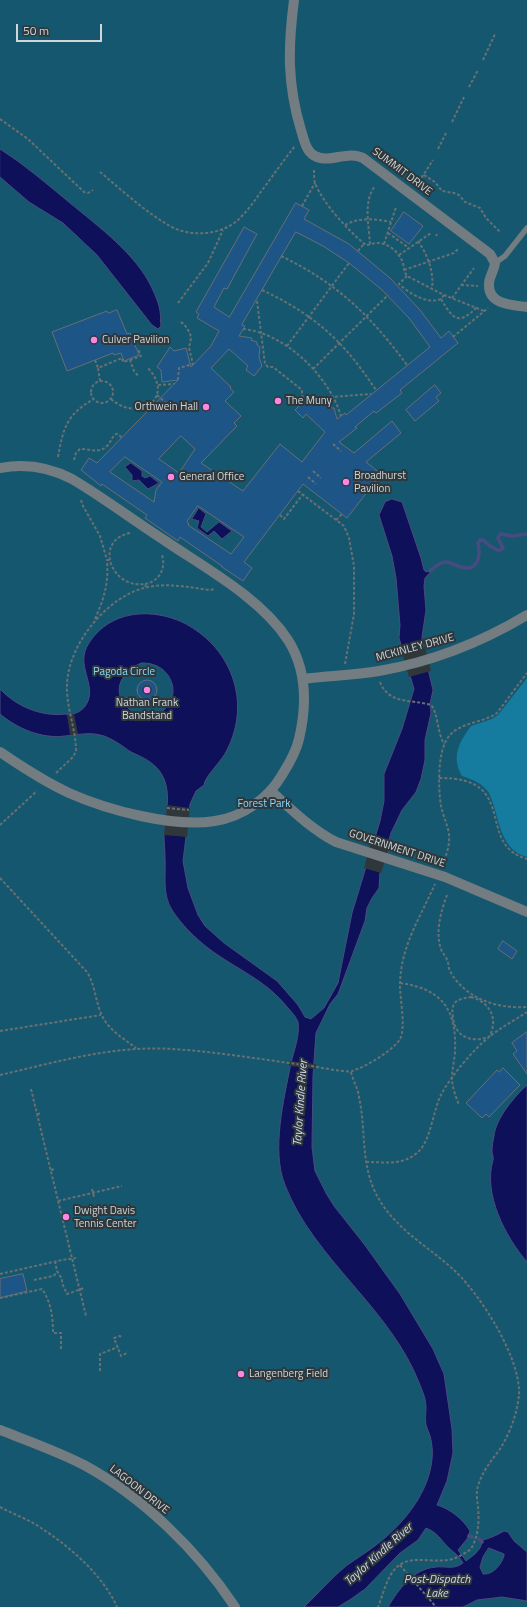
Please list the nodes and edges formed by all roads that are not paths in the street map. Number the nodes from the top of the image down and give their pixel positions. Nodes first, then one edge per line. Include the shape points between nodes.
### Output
1 (294, 0) edge
2 (527, 228) edge
3 (495, 263) junction
4 (527, 307) edge
5 (0, 468) edge
6 (527, 615) edge
7 (303, 678) junction
8 (0, 752) edge
9 (271, 791) junction
10 (527, 912) edge
11 (0, 1430) edge
12 (235, 1607) edge

1 - 3 street, SUMMIT DRIVE via 288,55 290,80 294,105 310,152 319,158 352,154 362,158 486,250 494,258
2 - 3 lane via 505,256
3 - 4 street via 489,284 493,298 504,304
5 - 7 street via 38,466 61,473 231,585 257,605 281,629 294,653
6 - 7 street, MCKINLEY DRIVE via 460,648 403,666 364,673
7 - 9 street via 304,711 297,748
8 - 9 street via 47,781 85,800 136,815 166,820 215,821 236,815
9 - 10 street, GOVERNMENT DRIVE via 322,835 336,842 445,877
11 - 12 street, LAGOON DRIVE via 65,1455 126,1492 152,1513 200,1560

